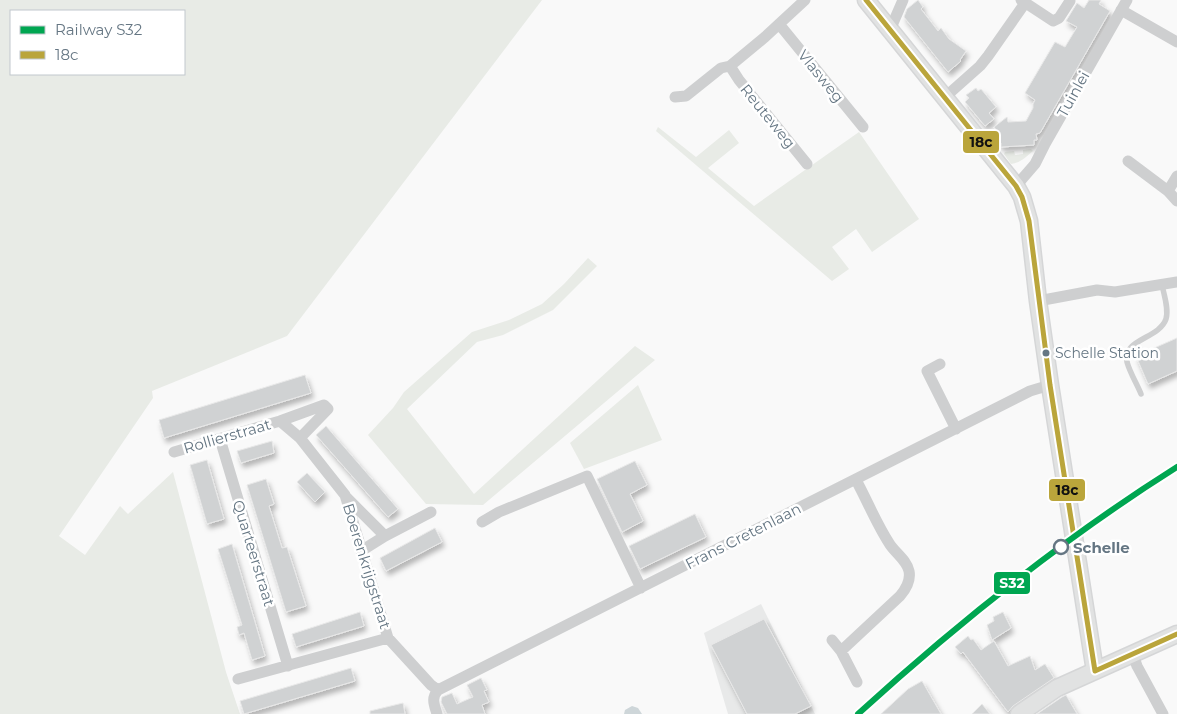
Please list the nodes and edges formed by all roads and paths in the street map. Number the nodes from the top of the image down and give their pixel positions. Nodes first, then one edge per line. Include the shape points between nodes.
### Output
1 (805, 0) edge
2 (866, 0) edge
3 (904, 0) edge
4 (1070, 1) edge
5 (1023, 2) edge
6 (1124, 5) edge
7 (779, 24) junction
8 (890, 30) junction
9 (1177, 42) edge
10 (730, 66) junction
11 (674, 96) dead end
12 (944, 98) junction
13 (863, 127) dead end
14 (1128, 161) dead end
15 (807, 164) dead end
16 (1177, 176) edge
17 (1016, 186) junction
18 (1168, 191) junction
19 (1177, 201) edge
20 (1177, 282) edge
21 (1162, 284) junction
22 (1038, 301) junction
23 (940, 364) dead end
24 (1050, 385) junction
25 (1141, 394) dead end
26 (280, 421) junction
27 (956, 429) junction
28 (300, 438) junction
29 (220, 439) junction
30 (174, 452) dead end
31 (856, 480) junction
32 (345, 495) junction
33 (431, 512) dead end
34 (482, 522) dead end
35 (385, 536) junction
36 (361, 551) junction
37 (641, 588) junction
38 (1177, 634) edge
39 (388, 638) junction
40 (832, 640) dead end
41 (841, 651) junction
42 (1133, 655) junction
43 (288, 666) junction
44 (1095, 671) junction
45 (238, 679) dead end
46 (857, 682) dead end
47 (438, 690) junction
48 (436, 714) edge
49 (1019, 714) edge
50 (1163, 714) edge

1 - 7 street
2 - 8 street
3 - 8 street
4 - 5 street via 1059,18 1053,20
5 - 12 street via 984,61
6 - 9 street
6 - 17 street, Tuinlei via 1035,164
7 - 10 street
7 - 13 street, Vlasweg
8 - 12 street
10 - 11 street via 721,68 686,96
10 - 15 street, Reuteweg
12 - 17 street
14 - 18 street
16 - 18 street
17 - 22 street via 1029,221
18 - 19 street
20 - 21 street
21 - 22 street via 1115,292 1097,290
21 - 25 lane via 1166,318 1156,332 1132,345 1126,355
22 - 24 street
23 - 27 street via 927,371
24 - 27 street, Frans Cretenlaan via 1030,391
24 - 44 street
26 - 28 street, Boerenkrijgstraat
26 - 28 street, Rollierstraat via 324,405 328,409
26 - 29 street, Rollierstraat
27 - 31 street, Frans Cretenlaan
28 - 32 street, Boerenkrijgstraat
29 - 30 street, Rollierstraat
29 - 43 street, Quarteerstraat
31 - 37 street, Frans Cretenlaan
31 - 41 street via 886,538 909,569 910,576 900,596
32 - 35 street
32 - 36 street, Boerenkrijgstraat
33 - 35 street
34 - 37 street via 587,476
35 - 36 street
36 - 39 street, Boerenkrijgstraat
37 - 47 street, Frans Cretenlaan
38 - 42 street
39 - 43 street
39 - 47 street, Boerenkrijgstraat
40 - 41 street
41 - 46 street
42 - 44 street
42 - 50 street
43 - 45 street
44 - 49 street via 1057,688
47 - 48 street via 433,701

